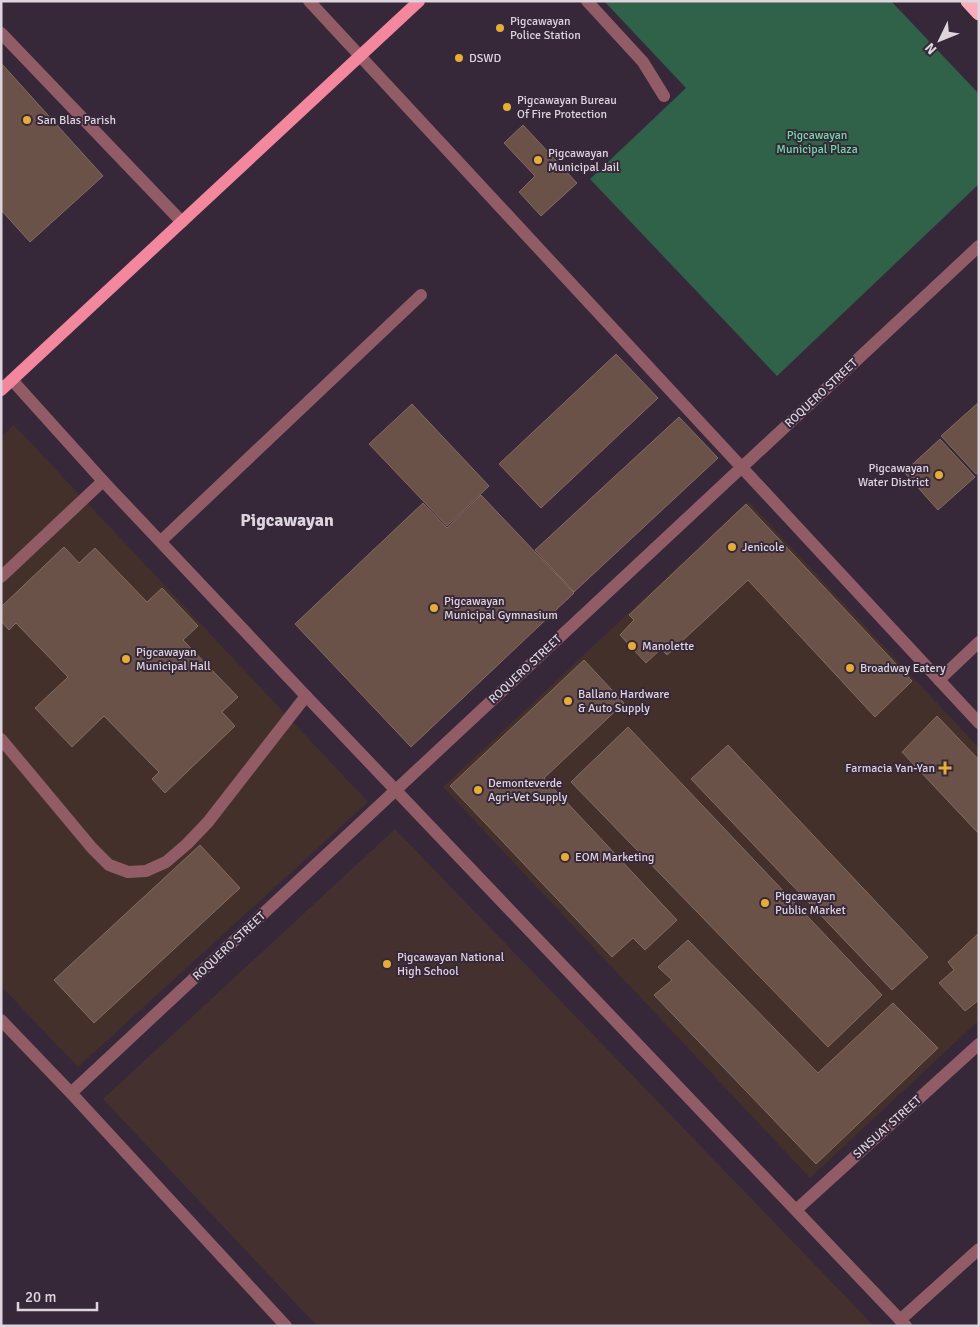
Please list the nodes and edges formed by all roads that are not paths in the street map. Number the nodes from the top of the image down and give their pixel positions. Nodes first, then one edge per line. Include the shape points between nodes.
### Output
1 (309, 1) edge
2 (419, 1) edge
3 (586, 1) edge
4 (968, 1) edge
5 (979, 13) edge
6 (1, 33) edge
7 (360, 57) junction
8 (664, 96) dead end
9 (182, 222) junction
10 (979, 246) edge
11 (421, 295) dead end
12 (12, 380) junction
13 (1, 390) edge
14 (741, 468) junction
15 (103, 481) junction
16 (160, 542) junction
17 (1, 576) edge
18 (979, 642) edge
19 (939, 680) junction
20 (306, 696) junction
21 (979, 723) edge
22 (1, 739) edge
23 (396, 790) junction
24 (1, 1020) edge
25 (979, 1044) edge
26 (71, 1093) junction
27 (796, 1210) junction
28 (979, 1249) edge
29 (903, 1323) edge
30 (281, 1324) edge

1 - 7 street
2 - 7 main road
3 - 8 street via 643,62
4 - 5 highway
6 - 9 street
7 - 9 main road
7 - 14 street
9 - 12 main road
10 - 14 street, ROQUERO STREET
11 - 16 street
12 - 13 main road
12 - 15 street
14 - 19 street
14 - 23 street, ROQUERO STREET
15 - 16 street
15 - 17 street
16 - 20 street
18 - 19 street
19 - 21 street
20 - 22 street via 201,829 166,862 146,871 128,872 110,864 92,848
20 - 23 street
23 - 26 street, ROQUERO STREET
23 - 27 street
24 - 26 street
25 - 27 street, SINSUAT STREET
26 - 30 street
27 - 29 street
28 - 29 street

